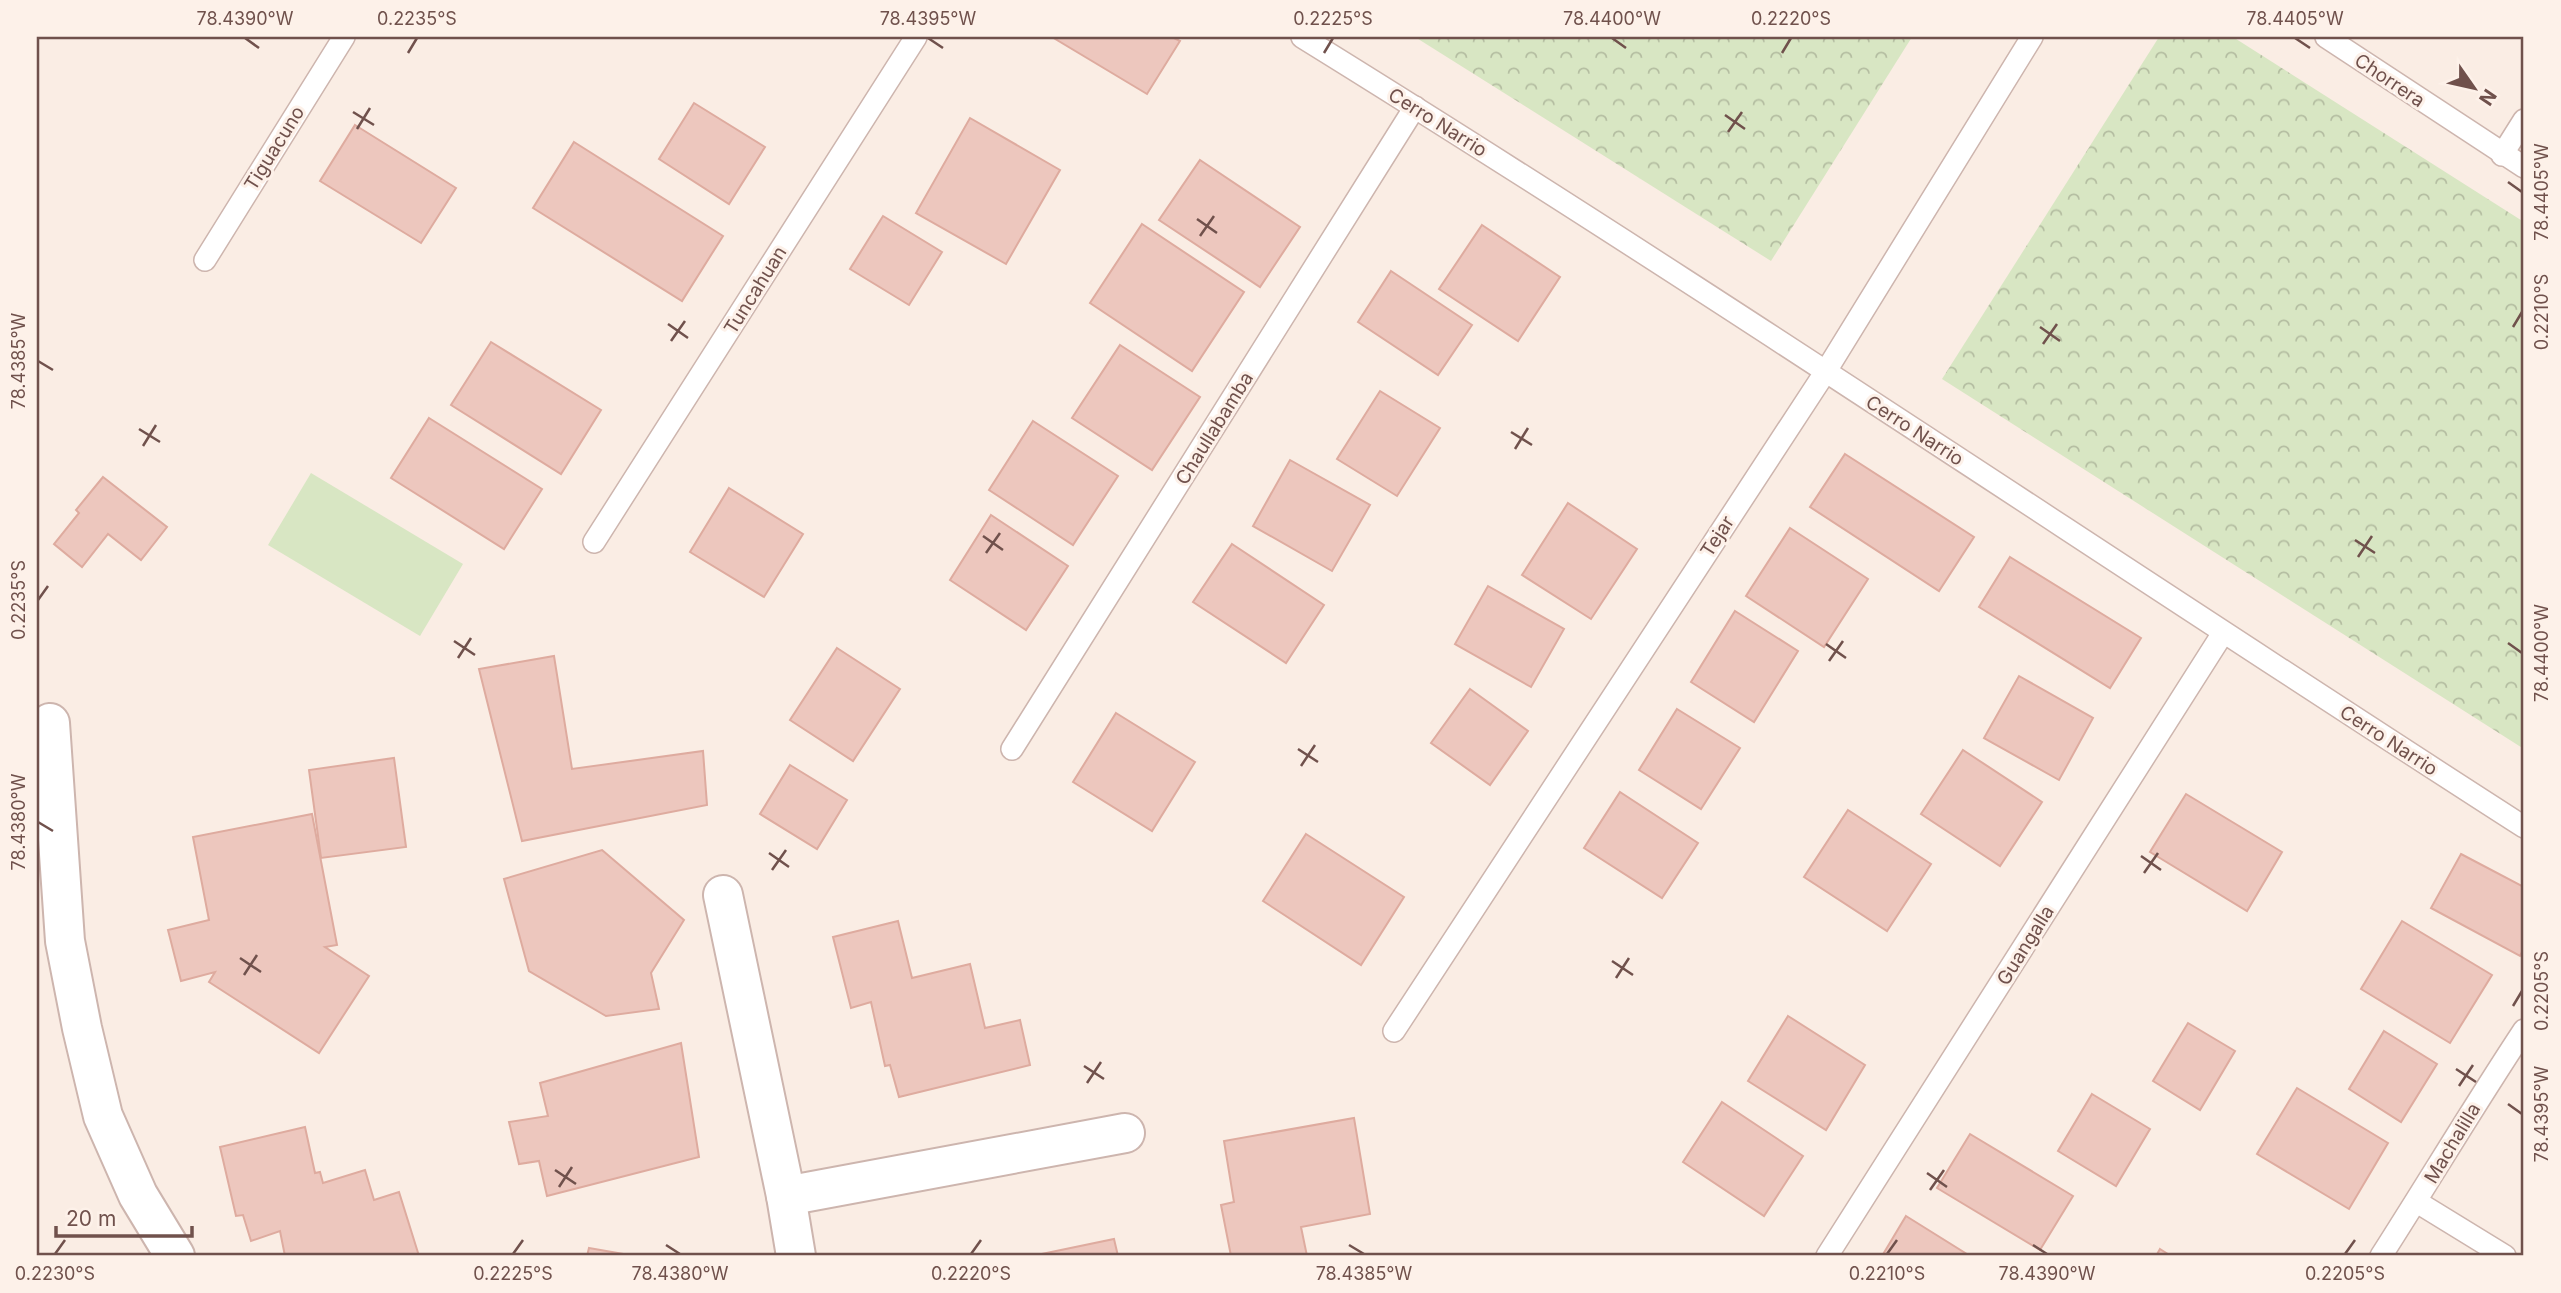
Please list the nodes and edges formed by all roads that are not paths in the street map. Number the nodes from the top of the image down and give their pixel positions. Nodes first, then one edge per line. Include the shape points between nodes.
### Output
1 (344, 37) edge
2 (916, 37) edge
3 (1302, 37) edge
4 (2032, 37) edge
5 (2326, 37) edge
6 (1415, 107) junction
7 (2524, 120) edge
8 (2502, 155) junction
9 (2524, 167) edge
10 (205, 260) dead end
11 (1826, 371) junction
12 (594, 542) dead end
13 (2223, 633) junction
14 (50, 723) dead end
15 (1013, 749) dead end
16 (2524, 827) edge
17 (723, 895) dead end
18 (2524, 1030) edge
19 (1394, 1031) dead end
20 (1125, 1133) dead end
21 (786, 1196) junction
22 (2417, 1202) junction
23 (175, 1256) edge
24 (796, 1256) edge
25 (1827, 1256) edge
26 (2381, 1256) edge
27 (2505, 1256) edge

1 - 10 lane, Tiguacuno
2 - 12 lane, Tuncahuan
3 - 6 lane, Cerro Narrio
4 - 11 lane, Tejar
5 - 8 lane, Chorrera
6 - 11 lane, Cerro Narrio
6 - 15 lane, Chaullabamba
7 - 8 lane
8 - 9 lane, Chorrera
11 - 13 lane, Cerro Narrio
11 - 19 lane, Tejar
13 - 16 lane, Cerro Narrio
13 - 25 lane, Guangalla
14 - 23 street via 65,941 82,1028 103,1116 138,1195
17 - 21 street
18 - 22 lane, Machalilla
20 - 21 street
21 - 24 street
22 - 26 lane, Machalilla
22 - 27 lane

